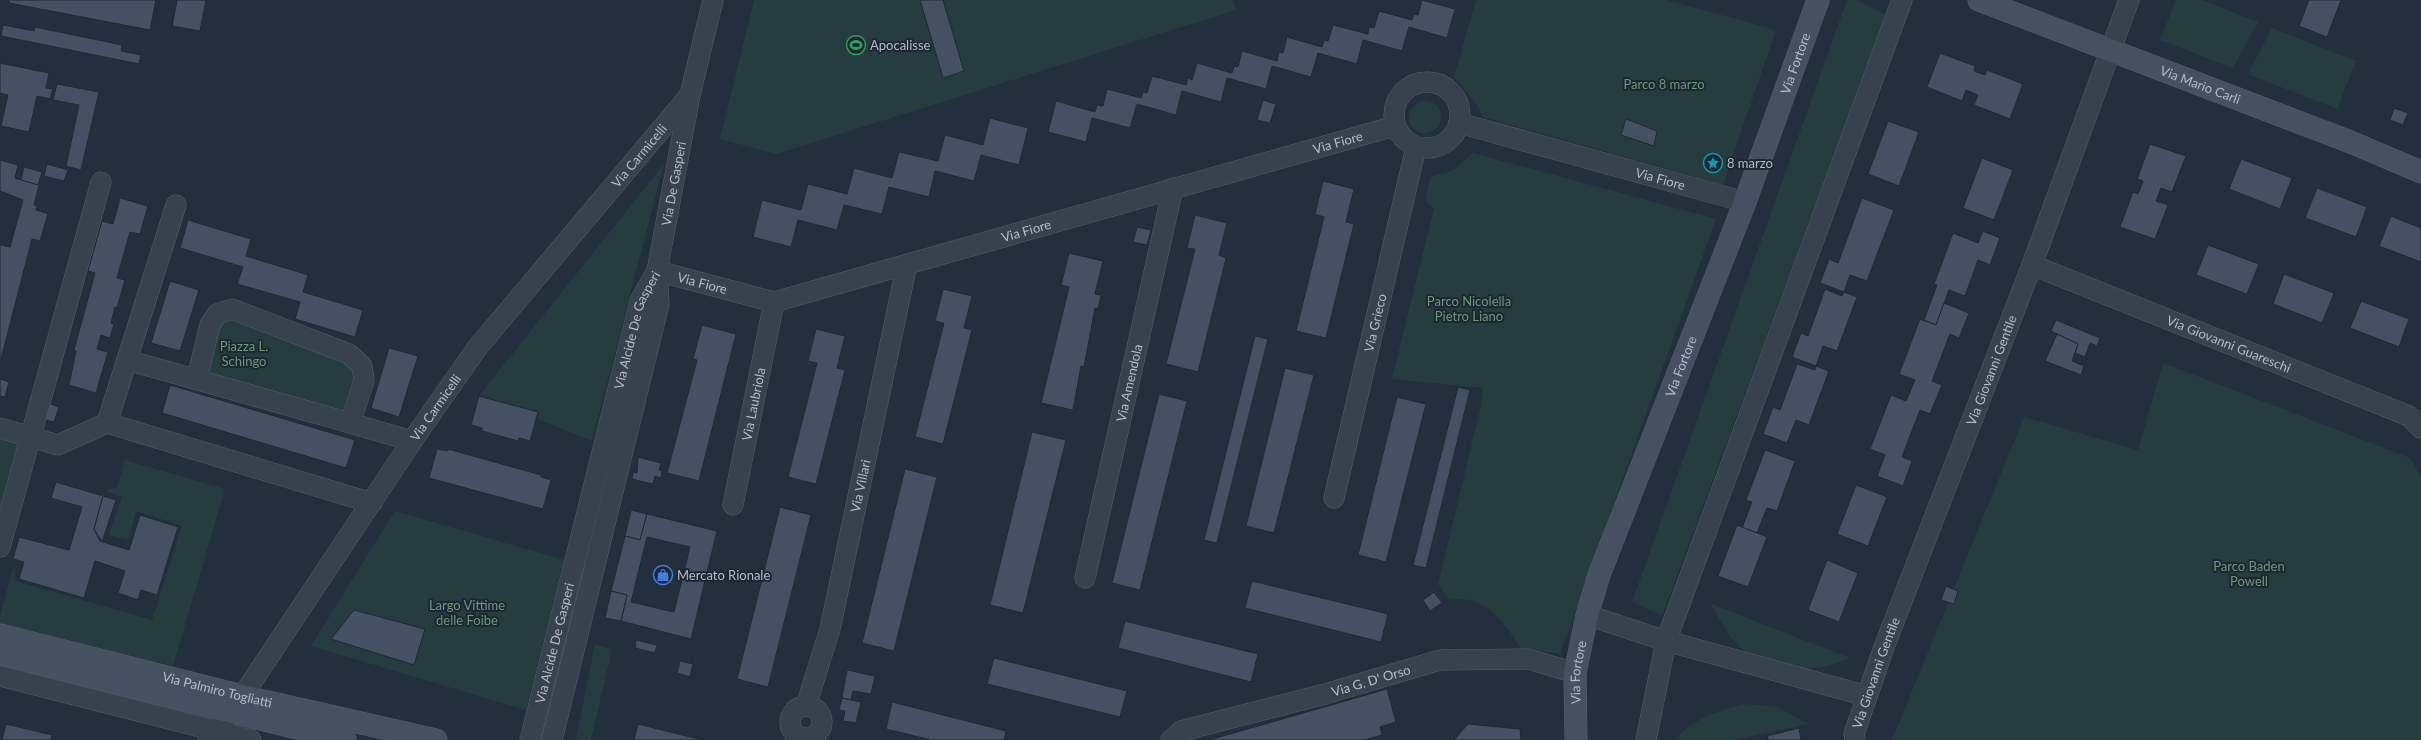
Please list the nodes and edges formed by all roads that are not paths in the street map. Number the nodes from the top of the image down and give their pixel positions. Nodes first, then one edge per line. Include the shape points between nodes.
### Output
1 (713, 0) edge
2 (1818, 0) edge
3 (1902, 0) edge
4 (1979, 0) edge
5 (2129, 0) edge
6 (2110, 50) junction
7 (690, 95) junction
8 (1459, 123) junction
9 (1395, 126) junction
10 (1416, 147) junction
11 (2421, 172) edge
12 (102, 182) dead end
13 (1172, 188) junction
14 (1745, 202) junction
15 (176, 205) dead end
16 (908, 264) junction
17 (2032, 266) junction
18 (657, 272) junction
19 (774, 302) junction
20 (127, 360) junction
21 (197, 378) junction
22 (350, 423) junction
23 (107, 424) junction
24 (0, 428) edge
25 (2421, 428) edge
26 (31, 438) junction
27 (412, 441) junction
28 (1334, 498) dead end
29 (372, 503) junction
30 (733, 505) dead end
31 (0, 547) edge
32 (1085, 578) dead end
33 (1587, 615) junction
34 (0, 635) edge
35 (1666, 641) junction
36 (0, 654) edge
37 (1575, 674) junction
38 (0, 676) edge
39 (1867, 696) junction
40 (237, 705) junction
41 (347, 730) edge
42 (212, 736) edge
43 (810, 739) edge
44 (251, 740) edge
45 (436, 740) edge
46 (530, 740) edge
47 (552, 740) edge
48 (1171, 740) edge
49 (1576, 740) edge
50 (1646, 740) edge
51 (1855, 740) edge

1 - 7 street, Via De Gasperi
2 - 14 street, Via Fortore
3 - 35 street
4 - 6 street, Via Mario Carli
5 - 6 street, Via Giovanni Gentile
6 - 11 street, Via Mario Carli via 2353,143
6 - 17 street, Via Giovanni Gentile
7 - 18 street, Via De Gasperi
7 - 27 street, Via Carmicelli via 477,348
8 - 9 street via 1459,106 1451,92 1441,85 1425,82 1409,87 1400,94 1393,115
8 - 10 street via 1455,133 1440,146
8 - 14 street, Via Fiore
9 - 10 street via 1400,135
9 - 13 street, Via Fiore
10 - 28 street, Via Grieco
12 - 26 street
13 - 16 street, Via Fiore
13 - 32 street, Via Amendola
14 - 33 street, Via Fortore via 1599,575
15 - 20 street
16 - 19 street, Via Fiore
16 - 43 street, Via Villari via 830,629 806,706 796,710 791,722 793,730
17 - 25 street, Via Giovanni Guareschi via 2409,416
17 - 39 street, Via Giovanni Gentile
18 - 19 street, Via Fiore
18 - 46 street, Via Alcide De Gasperi via 640,301
18 - 47 street, Via Alcide De Gasperi via 659,304
19 - 30 street, Via Laubriola
20 - 21 street
20 - 23 street
21 - 22 street
21 - 22 street via 210,325 217,314 232,309 349,354 362,366 364,381
22 - 27 street
23 - 26 street via 58,445
23 - 29 street
24 - 26 street
26 - 31 street
27 - 29 street, Via Carmicelli
29 - 40 street, Via Carmicelli
33 - 35 street
33 - 37 street, Via Fortore
34 - 40 street, Via Palmiro Togliatti
35 - 39 street
35 - 50 street
36 - 40 street, Via Palmiro Togliatti
37 - 48 street, Via G. D' Orso via 1528,659 1440,660 1181,731
37 - 49 street, Via Fortore
38 - 42 street
39 - 51 street, Via Giovanni Gentile via 1854,734
40 - 41 street, Via Palmiro Togliatti
40 - 42 street, Via Carmicelli
41 - 45 street, Via Palmiro Togliatti
42 - 44 street

